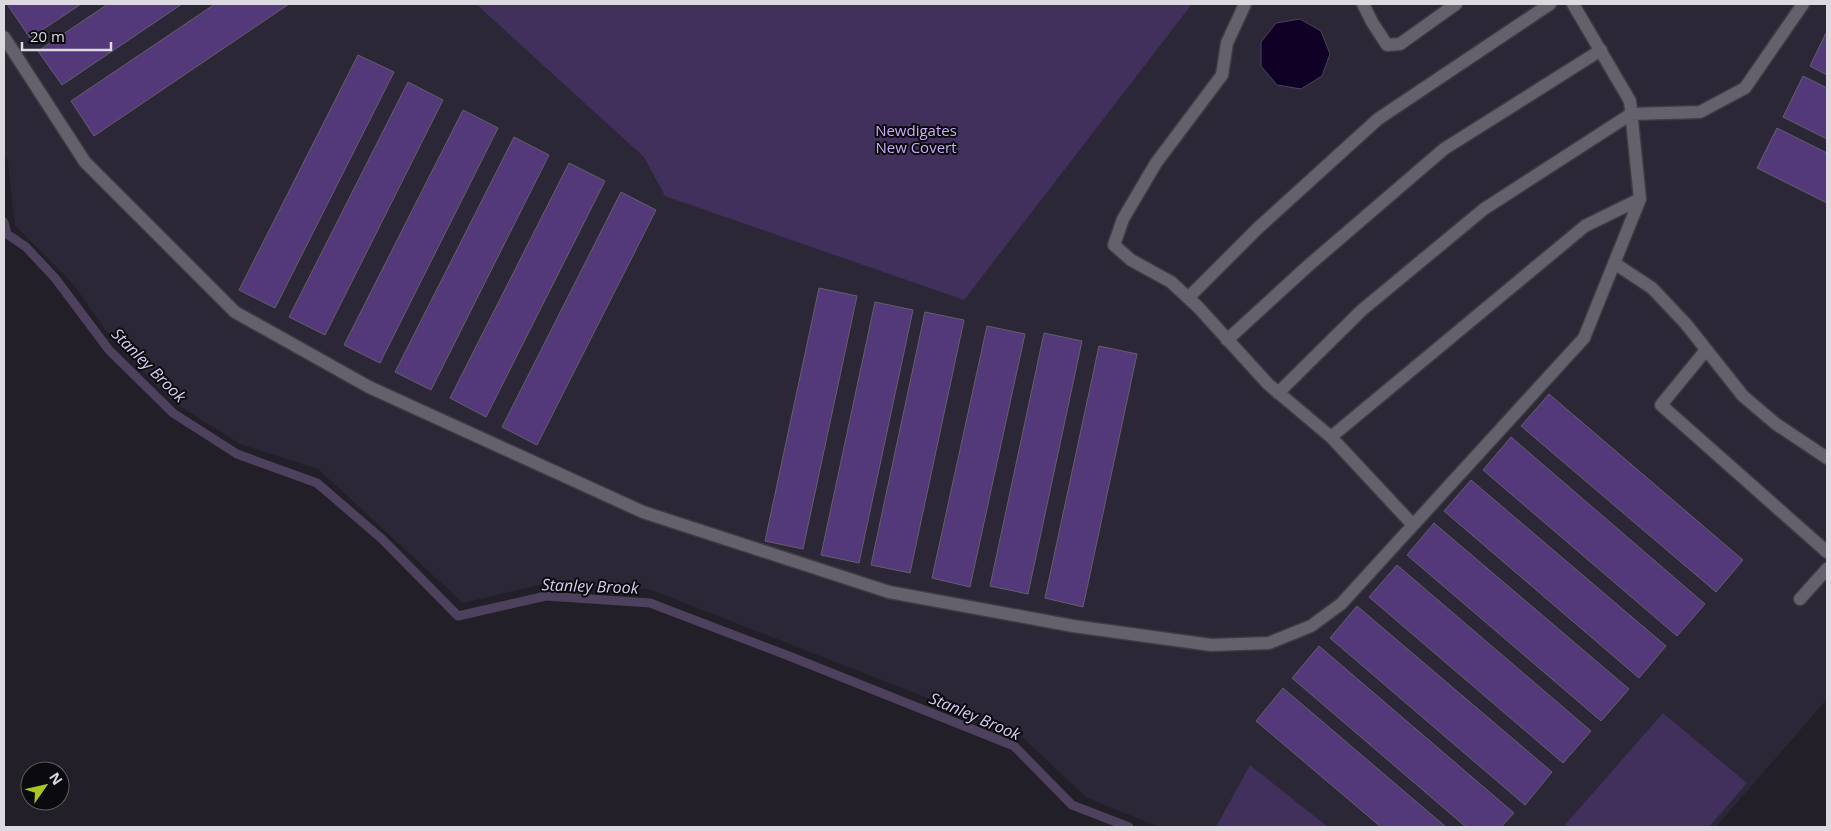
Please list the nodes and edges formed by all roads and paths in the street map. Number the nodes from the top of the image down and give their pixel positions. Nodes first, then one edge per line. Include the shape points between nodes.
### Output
1 (1245, 4) edge
2 (1363, 4) edge
3 (1456, 4) edge
4 (1550, 4) edge
5 (1573, 4) edge
6 (1802, 4) edge
7 (4, 37) edge
8 (1601, 50) junction
9 (1631, 114) junction
10 (1640, 199) junction
11 (1614, 263) junction
12 (1188, 298) junction
13 (1227, 340) junction
14 (1706, 350) junction
15 (1278, 393) junction
16 (1331, 438) junction
17 (1827, 458) edge
18 (1413, 525) junction
19 (1827, 552) edge
20 (1827, 569) edge
21 (1800, 599) dead end

1 - 12 lane via 1227,43 1222,75 1156,163 1123,219 1114,245 1131,260 1171,282
2 - 3 lane via 1387,45 1400,44
4 - 12 lane via 1378,119 1256,230
5 - 8 lane
6 - 9 lane via 1745,88 1700,112
7 - 18 lane via 85,162 235,312 369,387 643,512 889,592 1073,626 1211,645 1269,642 1311,626 1341,604
8 - 9 lane via 1630,101
8 - 13 lane via 1444,149
9 - 10 lane
9 - 15 lane via 1484,208 1362,310
10 - 11 lane
10 - 16 lane via 1585,226
11 - 14 lane via 1652,288
11 - 18 lane via 1584,338
12 - 13 lane
13 - 15 lane
14 - 17 lane via 1743,396 1776,424
14 - 19 lane via 1661,405
15 - 16 lane
16 - 18 lane
20 - 21 lane

